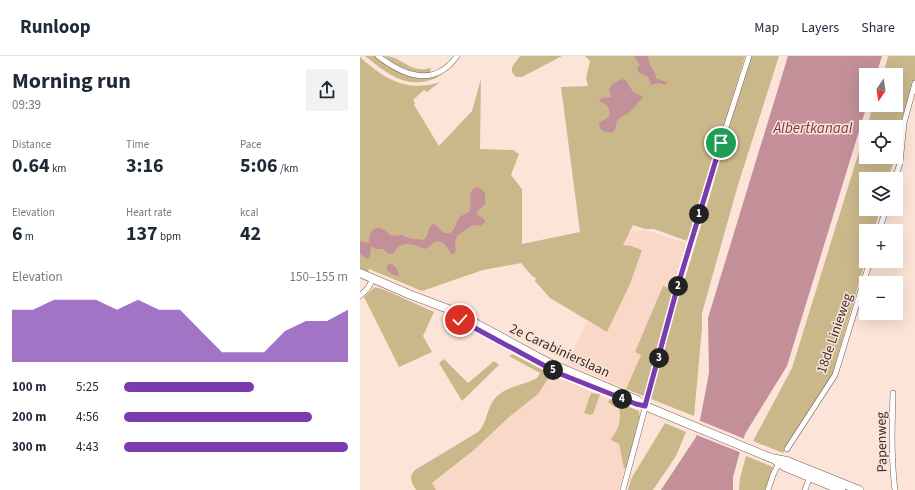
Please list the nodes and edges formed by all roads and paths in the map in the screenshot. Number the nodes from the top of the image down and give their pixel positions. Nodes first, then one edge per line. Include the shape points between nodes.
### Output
1 (378, 56) edge
2 (457, 56) edge
3 (749, 56) edge
4 (915, 83) edge
5 (897, 172) edge
6 (868, 268) edge
7 (360, 273) edge
8 (373, 279) junction
9 (360, 296) edge
10 (893, 394) dead end
11 (645, 406) junction
12 (787, 449) dead end
13 (780, 461) junction
14 (811, 474) junction
15 (623, 490) edge
16 (768, 490) edge
17 (805, 490) edge
18 (841, 490) edge
19 (858, 490) edge
20 (895, 490) edge

1 - 2 street via 401,70 420,76 440,72
3 - 11 street via 687,255
4 - 5 street via 904,123
6 - 12 street, 18de Linieweg via 835,375
7 - 8 main road, 2e Carabinierslaan
8 - 9 street
8 - 11 main road, 2e Carabinierslaan via 462,318 550,363 637,400
10 - 20 street, Papenweg via 891,435
11 - 13 main road, 2e Carabinierslaan
11 - 15 street
13 - 14 main road, 2e Carabinierslaan
13 - 16 street
14 - 17 street
14 - 18 main road, 2e Carabinierslaan
14 - 19 main road, 2e Carabinierslaan

